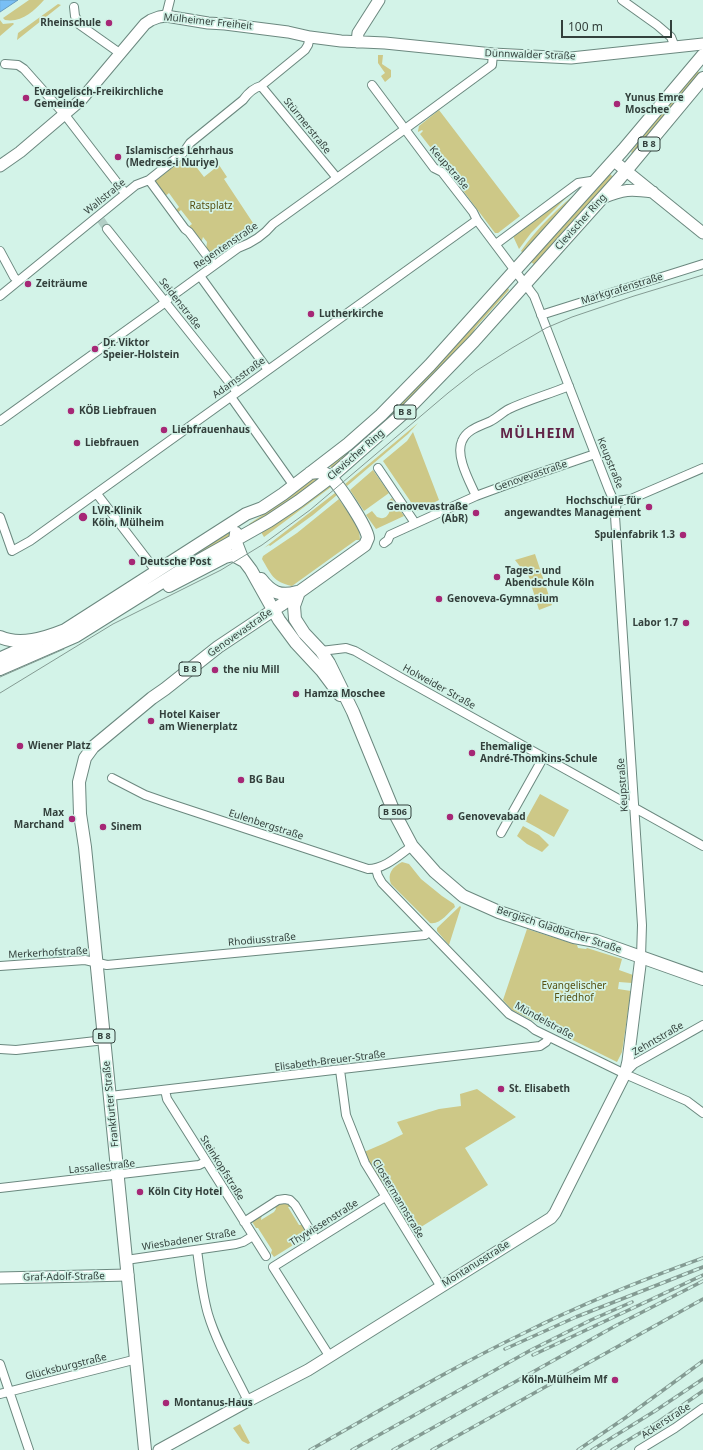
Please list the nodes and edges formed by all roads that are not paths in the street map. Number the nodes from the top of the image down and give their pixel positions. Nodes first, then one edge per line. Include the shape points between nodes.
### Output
1 (170, 0) edge
2 (380, 0) edge
3 (622, 0) edge
4 (74, 7) dead end
5 (166, 16) junction
6 (310, 37) junction
7 (357, 42) junction
8 (703, 44) edge
9 (675, 47) junction
10 (121, 54) junction
11 (493, 54) junction
12 (703, 55) edge
13 (5, 64) dead end
14 (703, 78) edge
15 (261, 86) junction
16 (372, 86) dead end
17 (65, 115) junction
18 (405, 130) junction
19 (614, 161) junction
20 (0, 166) edge
21 (626, 170) junction
22 (337, 178) junction
23 (149, 180) junction
24 (597, 180) junction
25 (653, 192) junction
26 (125, 194) junction
27 (602, 198) junction
28 (477, 220) junction
29 (107, 229) tunnel mouth
30 (703, 233) edge
31 (496, 244) junction
32 (0, 251) edge
33 (703, 264) edge
34 (214, 265) junction
35 (515, 270) junction
36 (200, 276) junction
37 (18, 281) junction
38 (525, 284) junction
39 (0, 296) edge
40 (165, 302) junction
41 (541, 315) junction
42 (268, 370) junction
43 (569, 386) junction
44 (234, 395) junction
45 (0, 421) edge
46 (595, 454) junction
47 (378, 468) dead end
48 (703, 468) edge
49 (310, 474) junction
50 (331, 477) junction
51 (294, 486) junction
52 (97, 494) junction
53 (476, 496) junction
54 (617, 501) junction
55 (262, 508) junction
56 (0, 517) edge
57 (415, 523) junction
58 (235, 540) junction
59 (384, 543) dead end
60 (247, 566) junction
61 (156, 571) junction
62 (300, 591) junction
63 (122, 607) junction
64 (273, 610) junction
65 (304, 633) junction
66 (0, 637) edge
67 (47, 637) junction
68 (321, 651) junction
69 (0, 658) edge
70 (0, 669) edge
71 (353, 712) junction
72 (85, 758) joint
73 (543, 758) junction
74 (112, 778) dead end
75 (634, 808) junction
76 (501, 833) dead end
77 (412, 846) junction
78 (703, 846) edge
79 (376, 869) junction
80 (429, 932) junction
81 (641, 957) junction
82 (97, 962) junction
83 (0, 966) edge
84 (703, 978) edge
85 (703, 1024) edge
86 (549, 1037) junction
87 (105, 1040) junction
88 (0, 1049) edge
89 (340, 1070) junction
90 (624, 1074) junction
91 (165, 1090) junction
92 (110, 1096) junction
93 (703, 1113) edge
94 (205, 1162) junction
95 (118, 1175) junction
96 (0, 1188) edge
97 (385, 1197) junction
98 (244, 1222) junction
99 (253, 1236) junction
100 (316, 1240) junction
101 (197, 1250) junction
102 (266, 1256) dead end
103 (126, 1260) junction
104 (128, 1275) junction
105 (0, 1278) edge
106 (441, 1287) junction
107 (330, 1357) junction
108 (136, 1359) junction
109 (0, 1364) edge
110 (9, 1391) junction
111 (0, 1394) edge
112 (248, 1401) junction
113 (703, 1408) edge
114 (29, 1450) edge
115 (145, 1450) edge
116 (159, 1450) edge
117 (639, 1450) edge

1 - 5 street
2 - 7 street via 358,32
3 - 9 street via 657,25 670,37
4 - 10 street via 80,25
5 - 6 street, Mülheimer Freiheit
5 - 10 street, Mülheimer Freiheit via 145,24
6 - 7 street, Mülheimer Freiheit
6 - 15 street, Wallstraße via 305,50
7 - 11 street, Dünnwalder Straße
8 - 9 street, Dünnwalder Straße
9 - 11 street, Dünnwalder Straße via 571,58
10 - 17 street, Mülheimer Freiheit
11 - 18 street, Regentenstraße via 492,65
12 - 19 main road, Clevischer Ring / B 8
13 - 17 street via 18,65 24,69
14 - 21 main road, Clevischer Ring / B 8
15 - 22 street, Stürmerstraße
15 - 23 street, Wallstraße via 247,94 190,143 183,153
16 - 18 street, Keupstraße
17 - 20 street, Mülheimer Freiheit
17 - 26 street
18 - 22 street, Regentenstraße
18 - 28 street, Keupstraße via 434,168 442,172
19 - 21 street
19 - 24 main road, Clevischer Ring / B 8
21 - 25 street
21 - 27 main road, Clevischer Ring / B 8
22 - 34 street, Regentenstraße via 260,236
23 - 26 street, Wallstraße via 136,185
23 - 34 street
24 - 31 street, Clevischer Ring via 578,183
24 - 35 main road, Clevischer Ring / B 8
25 - 27 street via 629,189
25 - 30 street
26 - 37 street, Wallstraße via 99,218
27 - 38 main road, Clevischer Ring / B 8
28 - 31 street, Keupstraße
28 - 42 street, Adamsstraße
29 - 40 street, Seidenstraße
31 - 35 street, Keupstraße
32 - 37 street
33 - 41 street, Markgrafenstraße
34 - 36 street, Regentenstraße
35 - 38 street, Keupstraße
35 - 49 main road, Clevischer Ring / B 8 via 394,402 365,430
36 - 40 street, Regentenstraße
36 - 42 street
37 - 39 street, Wallstraße
38 - 41 street, Keupstraße via 534,296
38 - 50 main road, Clevischer Ring / B 8 via 434,384
40 - 44 street, Seidenstraße
40 - 45 street, Regentenstraße
41 - 43 street, Keupstraße
42 - 44 street, Adamsstraße
43 - 46 street, Keupstraße
43 - 53 street via 509,409 475,427 466,435 461,441 461,461
44 - 51 street, Seidenstraße
44 - 52 street, Adamsstraße
46 - 53 street, Genovevastraße
46 - 54 street, Keupstraße via 613,499
47 - 57 street
48 - 54 street via 631,499
49 - 50 main road via 321,472
49 - 51 main road, Clevischer Ring
50 - 58 main road, Clevischer Ring via 299,502
50 - 62 main road, Genovevastraße / B 8 via 365,527 368,538 365,545
51 - 55 main road, Clevischer Ring
52 - 56 street, Adamsstraße via 12,551
52 - 61 street
53 - 57 street, Genovevastraße
54 - 75 street, Keupstraße via 615,516
55 - 58 main road via 238,527
55 - 61 main road, Clevischer Ring via 246,514
57 - 59 street, Genovevastraße via 390,535
58 - 60 main road, Bergisch Gladbacher Straße
58 - 63 main road, Clevischer Ring
60 - 62 main road via 270,590 290,594
60 - 63 main road via 233,555 225,557
60 - 64 main road, Bergisch Gladbacher Straße
61 - 67 main road, Clevischer Ring via 76,624
62 - 64 main road, Genovevastraße / B 8
62 - 65 main road, Bergisch Gladbacher Straße / B 506 via 295,600 294,611 295,619
63 - 70 main road, Clevischer Ring via 71,638
64 - 65 main road
64 - 71 main road, Bergisch Gladbacher Straße / B 506 via 296,643
64 - 72 main road, Genovevastraße / B 8 via 218,647 152,698 99,741
65 - 68 main road, Bergisch Gladbacher Straße / B 506
66 - 67 main road, Clevischer Ring via 12,641
67 - 69 street
68 - 71 main road, Bergisch Gladbacher Straße / B 506 via 337,676
68 - 73 street, Holweider Straße via 346,648 355,650
71 - 77 main road, Bergisch Gladbacher Straße / B 506 via 394,812
72 - 82 main road, Frankfurter Straße / B 8 via 80,776 79,798
73 - 75 street, Holweider Straße
73 - 76 street
74 - 79 street, Eulenbergstraße via 145,795 168,803
75 - 78 street, Holweider Straße
75 - 81 street, Keupstraße via 642,925
77 - 79 street
77 - 81 main road, Bergisch Gladbacher Straße / B 506 via 429,866 463,896 499,912
79 - 80 street, Mündelstraße via 382,883
80 - 82 street, Rhodiusstraße via 425,935 106,965
80 - 86 street, Mündelstraße via 508,1014
81 - 84 main road, Bergisch Gladbacher Straße / B 506
81 - 90 street, Montanusstraße via 628,1061
82 - 83 street, Merkerhofstraße via 85,960
82 - 87 main road, Frankfurter Straße / B 8
85 - 90 street, Zehntstraße via 634,1064
86 - 89 street, Elisabeth-Breuer-Straße via 540,1046
86 - 90 street, Mündelstraße
87 - 88 street via 16,1050
87 - 92 main road, Frankfurter Straße / B 8
89 - 91 street, Elisabeth-Breuer-Straße
89 - 97 street, Clostermannstraße via 346,1115 365,1164
90 - 93 street, Mündelstraße via 687,1101
90 - 106 street, Montanusstraße via 555,1213
91 - 92 street, Elisabeth-Breuer-Straße
91 - 94 street, Steinkopfstraße via 167,1099
92 - 95 main road, Frankfurter Straße / B 8
94 - 95 street, Lassallestraße via 199,1166
94 - 98 street, Steinkopfstraße
95 - 96 street, Lassallestraße
95 - 103 main road, Frankfurter Straße / B 8
97 - 100 street, Thywissenstraße
97 - 106 street, Clostermannstraße
98 - 99 street, Steinkopfstraße
98 - 100 street via 278,1200 290,1200
99 - 101 street, Wiesbadener Straße via 236,1244
99 - 102 street, Steinkopfstraße
100 - 107 street, Thywissenstraße via 273,1267
101 - 103 street, Wiesbadener Straße
101 - 112 street via 208,1315
103 - 104 main road, Frankfurter Straße / B 8
104 - 105 street, Graf-Adolf-Straße
104 - 108 main road, Frankfurter Straße / B 8
106 - 107 street, Montanusstraße
107 - 112 street, Montanusstraße
108 - 110 street, Glücksburgstraße
108 - 115 main road, Frankfurter Straße / B 8
109 - 110 street
110 - 111 street, Glücksburgstraße
110 - 114 street
112 - 116 street, Montanusstraße
113 - 117 street, Ackerstraße

